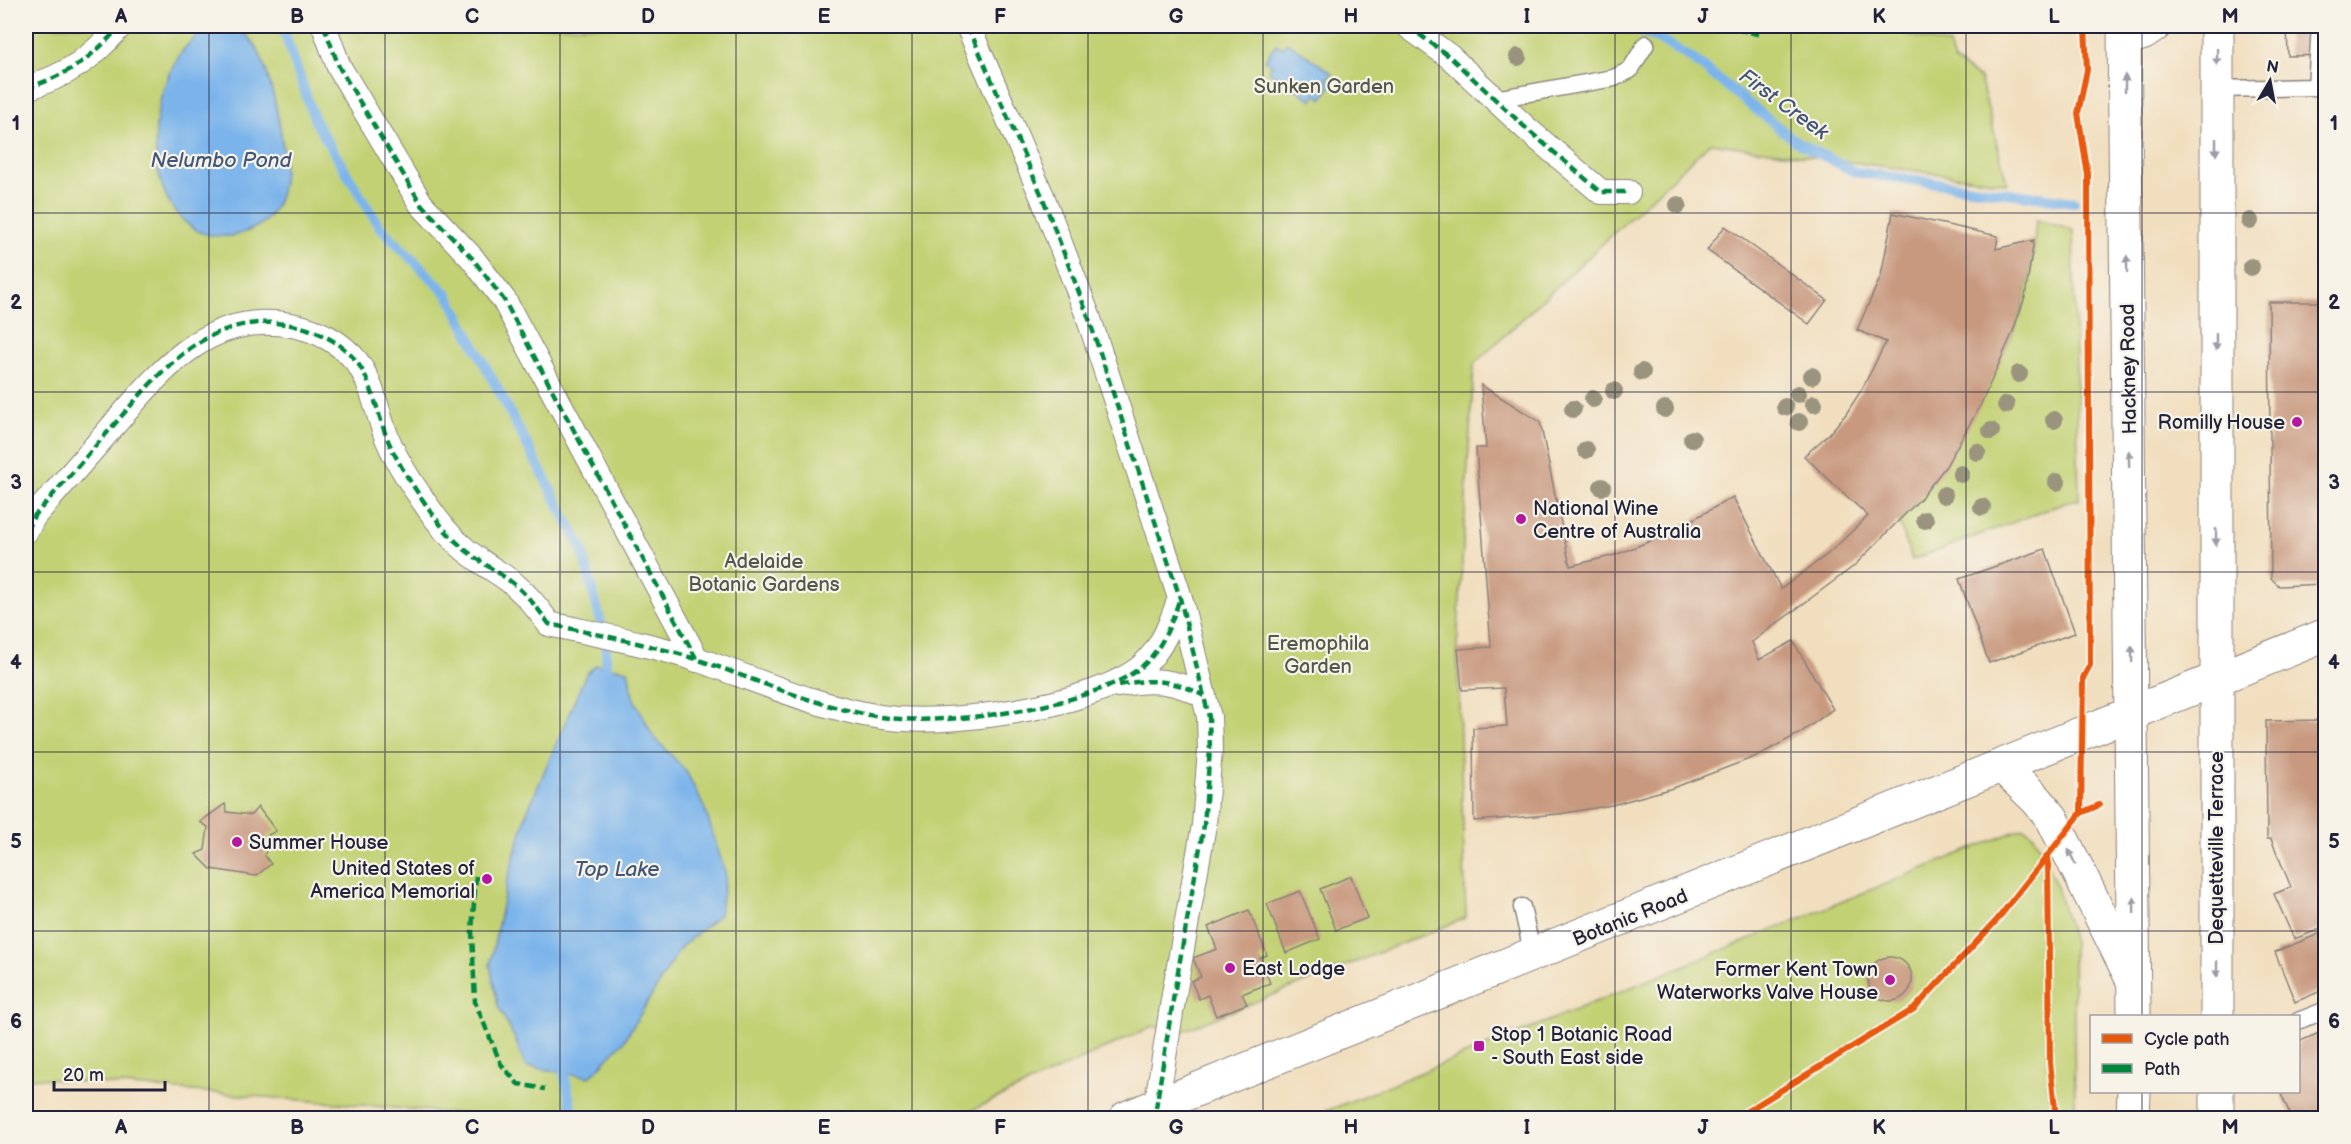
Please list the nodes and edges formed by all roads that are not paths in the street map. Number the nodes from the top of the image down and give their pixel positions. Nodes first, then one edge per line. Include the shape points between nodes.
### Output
1 (120, 26) edge
2 (324, 26) edge
3 (968, 26) edge
4 (1408, 26) edge
5 (2154, 26) edge
6 (2217, 26) edge
7 (2320, 26) edge
8 (2125, 32) edge
9 (1646, 44) dead end
10 (26, 88) edge
11 (2216, 89) junction
12 (1495, 99) junction
13 (1628, 192) dead end
14 (26, 531) edge
15 (1180, 598) junction
16 (2325, 635) edge
17 (697, 660) junction
18 (2217, 679) junction
19 (1098, 689) junction
20 (1204, 696) junction
21 (2132, 713) junction
22 (2002, 766) junction
23 (1522, 907) dead end
24 (1533, 956) junction
25 (2135, 984) junction
26 (2325, 1010) edge
27 (2134, 1015) edge
28 (2217, 1015) edge
29 (2300, 1020) edge
30 (2133, 1093) edge
31 (2217, 1093) edge
32 (1141, 1113) edge
33 (2133, 1119) edge
34 (2217, 1119) edge

1 - 10 street via 85,62
2 - 17 street via 339,67 421,204 472,258 504,300
3 - 15 street via 1042,196 1088,316
4 - 12 street via 1450,57
5 - 8 main road via 2144,33
6 -> 11 main road
7 - 11 lane via 2316,87
21 -> 8 main road, Hackney Road
9 - 12 lane via 1630,70 1614,78
11 -> 18 main road
12 - 13 street via 1601,192
14 - 17 street via 34,516 154,379 196,343 214,333 254,323 302,326 332,340 357,363 367,379 397,458 446,532 515,585 549,624
15 - 19 street via 1166,634 1149,658 1126,677
15 - 20 street
16 - 18 main road, Botanic Road
17 - 19 street via 792,693 891,718 993,714 1028,709
18 - 21 main road, Botanic Road
18 -> 28 main road, Dequetteville Terrace
19 - 20 street via 1151,680 1176,683
20 - 32 street via 1210,733 1204,825 1174,994
21 - 22 main road, Botanic Road
25 -> 21 main road
22 - 24 main road, Botanic Road
25 -> 22 main road via 2052,818
23 - 24 lane
24 - 32 main road, Botanic Road
25 - 27 main road
26 - 29 lane
30 - 33 main road
31 - 34 main road

